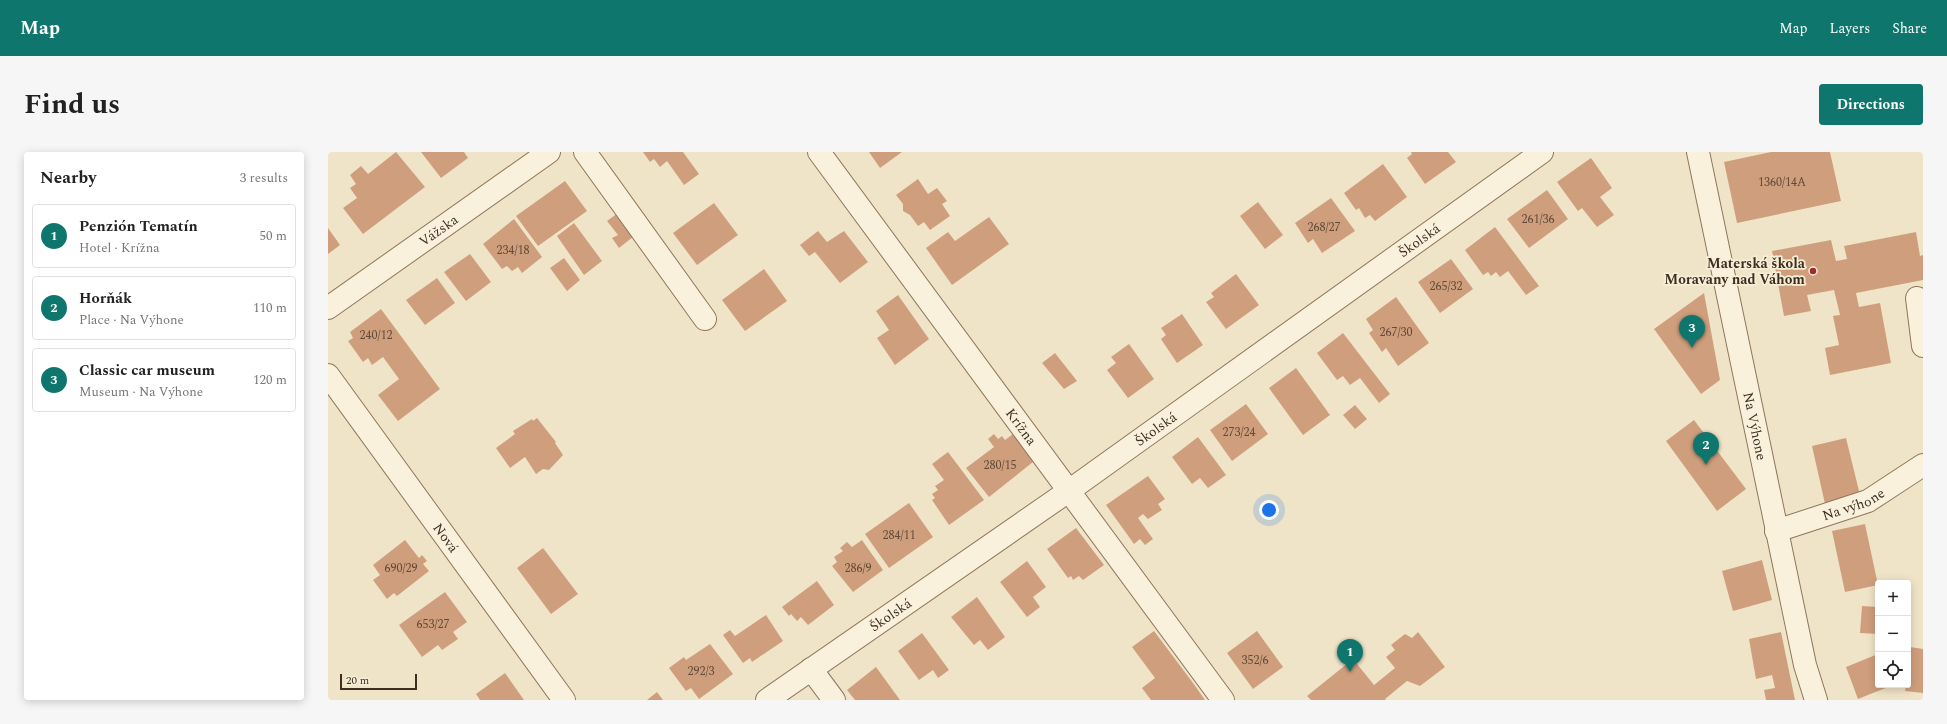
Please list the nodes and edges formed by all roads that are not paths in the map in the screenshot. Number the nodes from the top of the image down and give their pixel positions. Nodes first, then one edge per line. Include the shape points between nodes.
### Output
1 (549, 152) edge
2 (585, 152) edge
3 (819, 152) edge
4 (1542, 152) edge
5 (1698, 152) edge
6 (1917, 298) dead end
7 (328, 308) edge
8 (706, 319) dead end
9 (1923, 346) edge
10 (328, 375) edge
11 (1923, 465) edge
12 (1070, 490) junction
13 (1776, 530) junction
14 (811, 669) junction
15 (564, 700) edge
16 (767, 700) edge
17 (834, 700) edge
18 (1223, 700) edge
19 (1816, 700) edge

1 - 7 street, Vážska
2 - 8 street
3 - 12 street, Krížna
4 - 12 street, Školská
5 - 13 street, Na Výhone
6 - 9 street
10 - 15 street, Nová
11 - 13 street, Na výhone via 1868,501
12 - 14 street, Školská
12 - 18 street, Krížna
13 - 19 street, Na Výhone via 1805,665
14 - 16 street, Školská
14 - 17 street

